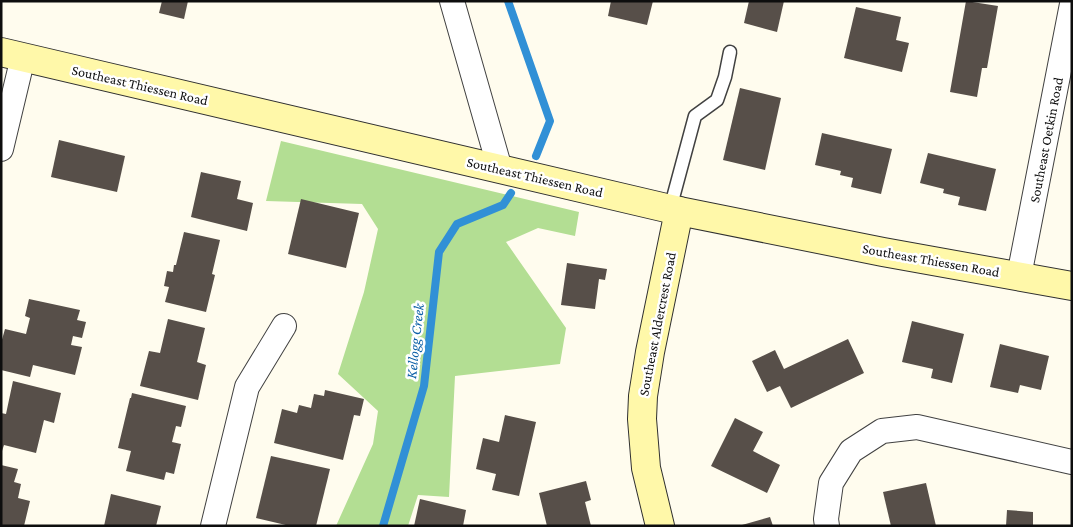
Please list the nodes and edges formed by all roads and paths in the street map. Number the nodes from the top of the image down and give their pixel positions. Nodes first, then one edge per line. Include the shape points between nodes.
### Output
1 (452, 1) edge
2 (1072, 4) edge
3 (730, 52) dead end
4 (12, 54) edge
5 (1, 149) edge
6 (500, 169) junction
7 (675, 210) junction
8 (1019, 276) junction
9 (1072, 286) edge
10 (284, 326) dead end
11 (1072, 462) edge
12 (213, 526) edge
13 (660, 526) edge
14 (827, 526) edge

1 - 6 street
2 - 8 street, Southeast Oetkin Road
3 - 7 lane via 717,100 695,116
4 - 5 street
4 - 6 main road, Southeast Thiessen Road
6 - 7 main road, Southeast Thiessen Road
7 - 8 main road, Southeast Thiessen Road
7 - 13 main road, Southeast Aldercrest Road via 643,396 646,468
8 - 9 main road, Southeast Thiessen Road
10 - 12 street via 247,387
11 - 14 street via 918,427 882,431 851,452 831,483

